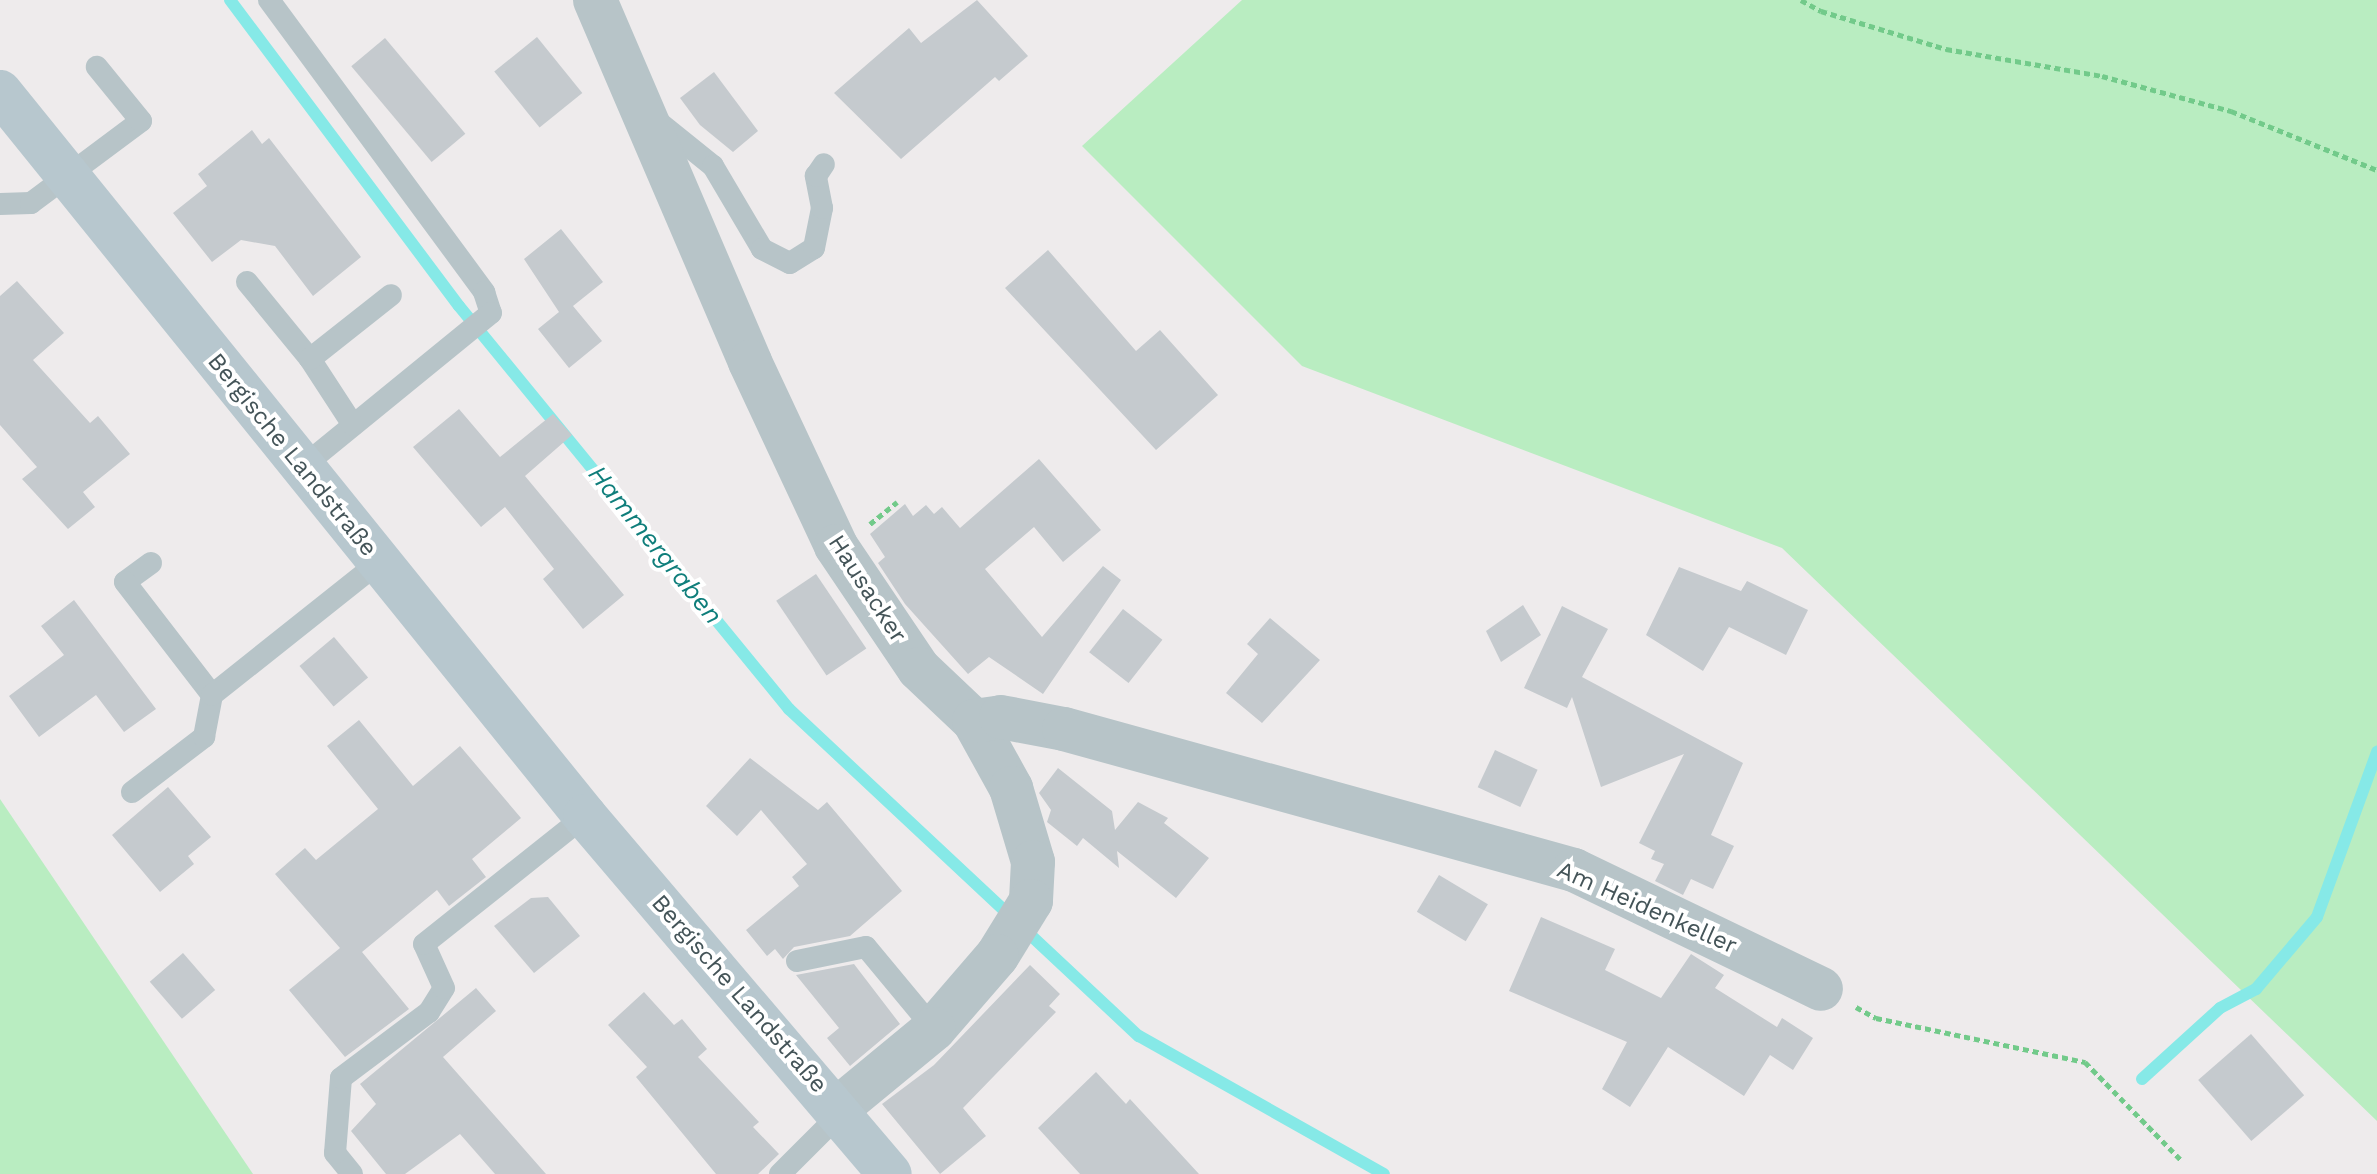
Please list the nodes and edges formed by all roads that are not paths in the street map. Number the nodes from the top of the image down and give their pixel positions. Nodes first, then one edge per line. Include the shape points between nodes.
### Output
1 (269, 0) edge
2 (595, 0) edge
3 (97, 67) dead end
4 (0, 92) edge
5 (643, 110) junction
6 (824, 164) dead end
7 (69, 177) junction
8 (0, 204) edge
9 (247, 282) dead end
10 (391, 295) dead end
11 (310, 359) junction
12 (353, 425) junction
13 (302, 467) junction
14 (151, 563) dead end
15 (378, 563) junction
16 (212, 695) junction
17 (974, 721) junction
18 (132, 792) dead end
19 (585, 816) junction
20 (797, 961) dead end
21 (1821, 989) road end
22 (934, 1029) junction
23 (839, 1110) junction
24 (352, 1174) edge
25 (780, 1174) edge
26 (890, 1174) edge

1 - 12 lane via 476,280 491,313
2 - 5 street, Hausacker
3 - 7 lane via 141,121
4 - 7 main road, Bergische Landstraße
5 - 6 lane via 713,166 762,249 790,263 814,248 822,208 816,176
5 - 17 street, Hausacker via 836,546 919,669
7 - 8 lane via 31,203
7 - 13 main road, Bergische Landstraße
9 - 11 lane
10 - 11 lane
11 - 12 lane
12 - 13 lane
13 - 15 main road, Bergische Landstraße
14 - 16 lane via 125,582
15 - 16 lane
15 - 19 main road, Bergische Landstraße
16 - 18 lane via 204,737
17 - 21 street, Am Heidenkeller via 1001,717 1064,729 1574,870
17 - 22 street, Hausacker via 1011,788 1033,862 1031,901 997,956
19 - 23 main road, Bergische Landstraße
19 - 24 lane via 424,944 444,988 429,1012 341,1078 335,1153
20 - 22 lane via 866,947
22 - 23 street, Hausacker
23 - 25 lane
23 - 26 main road, Bergische Landstraße

